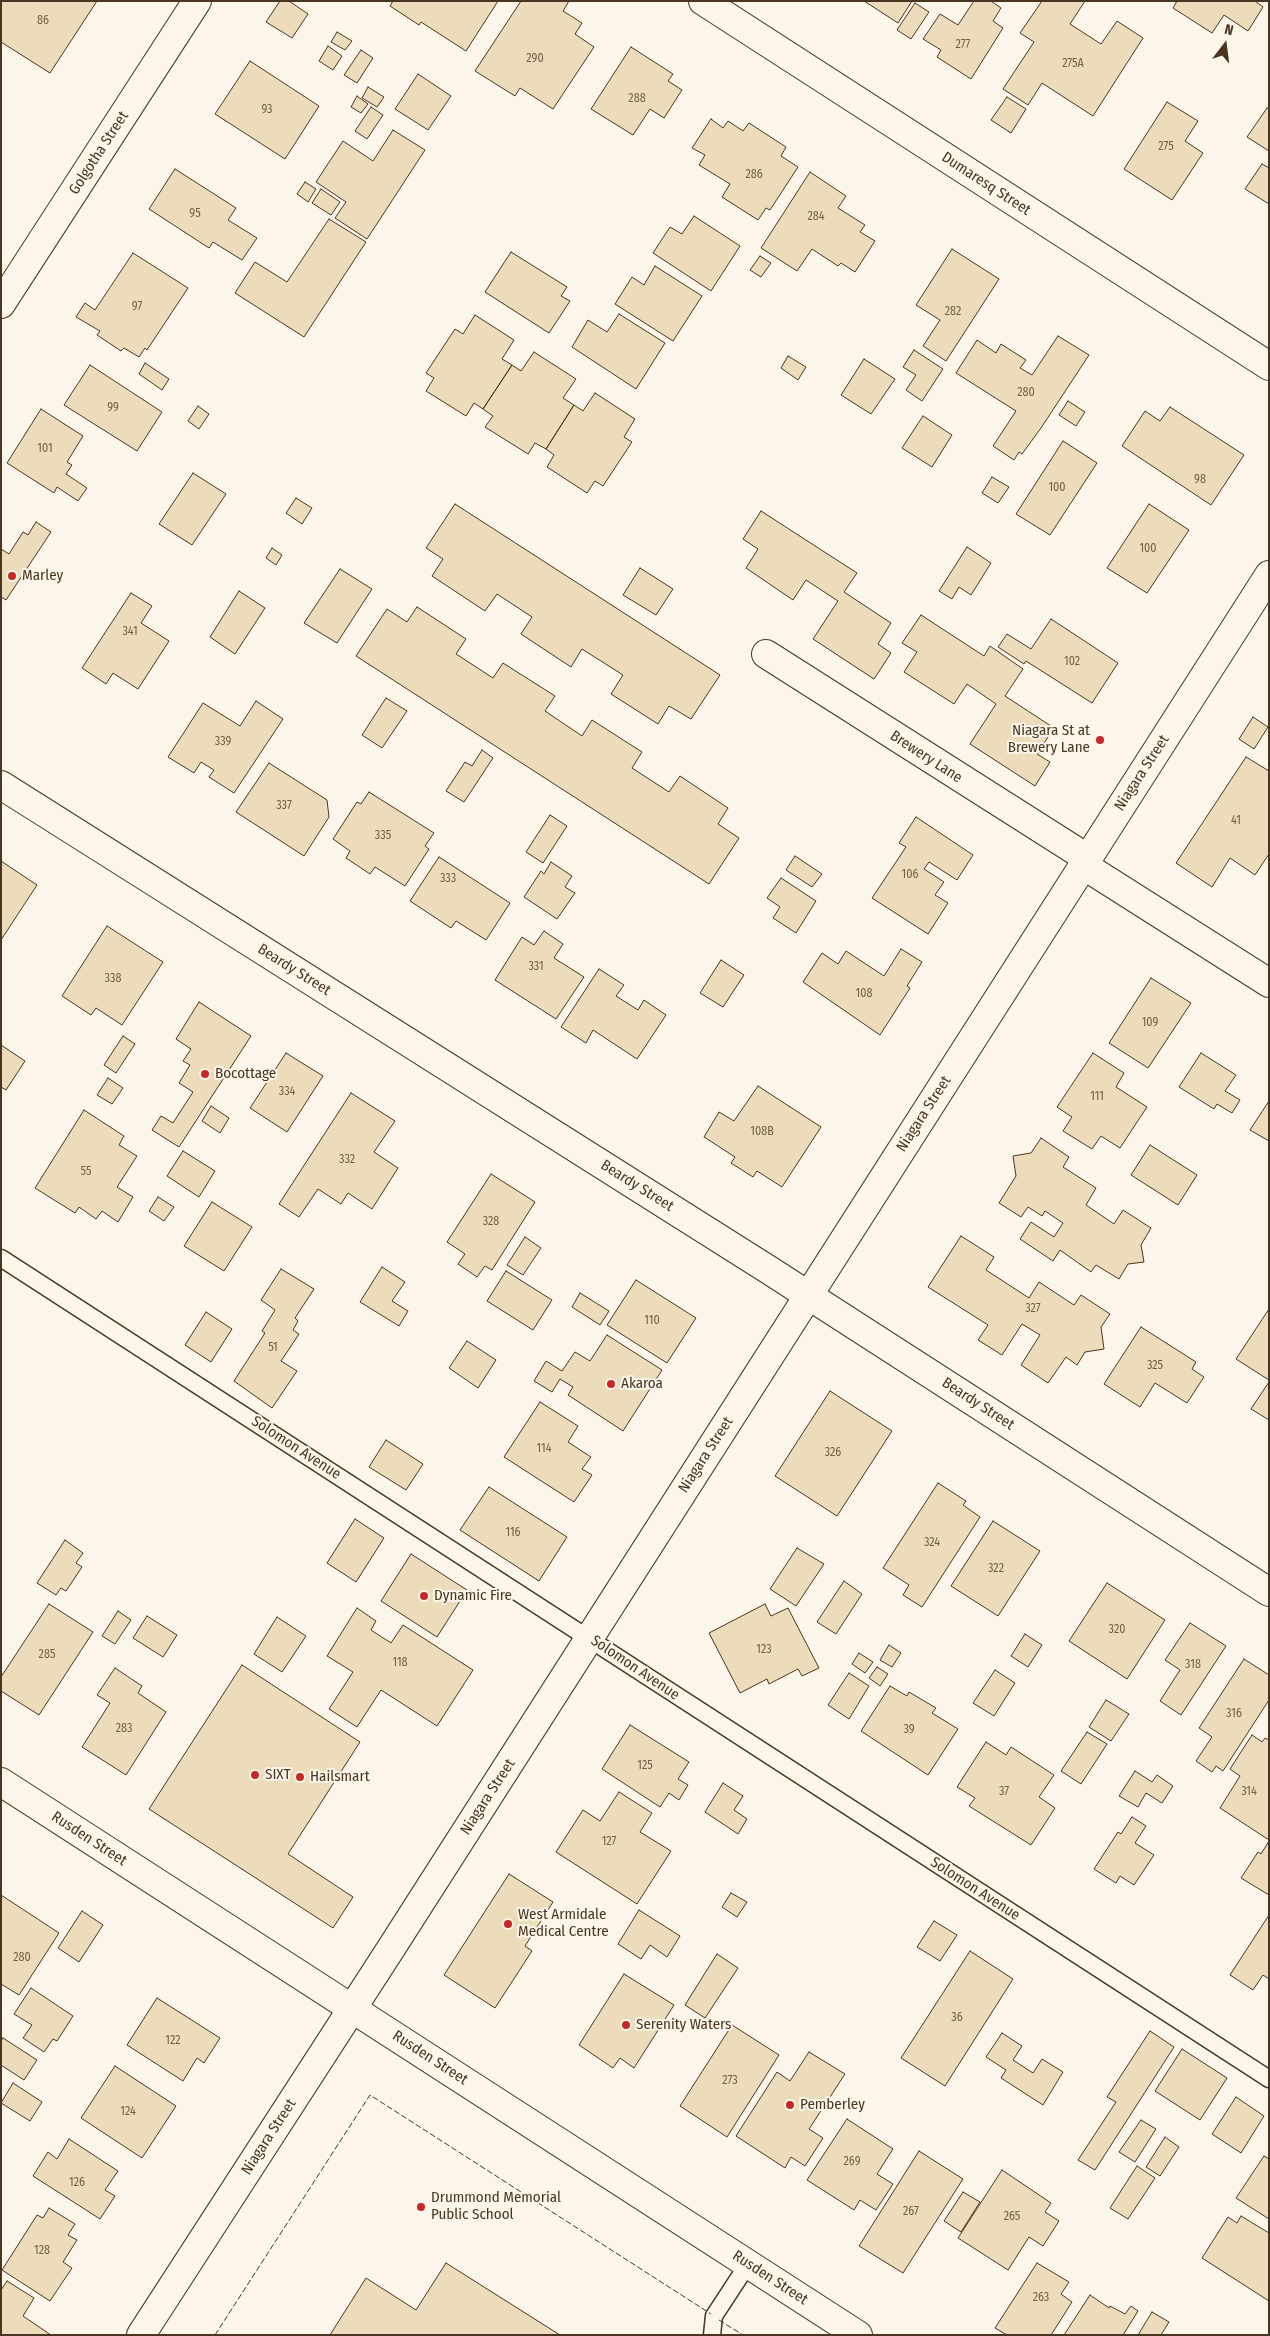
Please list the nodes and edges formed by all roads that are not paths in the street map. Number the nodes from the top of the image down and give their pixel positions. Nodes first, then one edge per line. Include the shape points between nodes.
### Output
1 (196, 1) edge
2 (703, 1) edge
3 (1, 304) edge
4 (1269, 366) edge
5 (1269, 575) edge
6 (766, 654) dead end
7 (1, 785) edge
8 (1085, 862) junction
9 (1269, 984) edge
10 (1, 1258) edge
11 (808, 1295) junction
12 (1269, 1592) edge
13 (589, 1638) junction
14 (1, 1782) edge
15 (352, 2008) junction
16 (1269, 2079) edge
17 (748, 2264) junction
18 (854, 2334) edge
19 (140, 2335) edge
20 (712, 2335) edge

1 - 3 street, Golgotha Street
2 - 4 street, Dumaresq Street
5 - 8 street, Niagara Street
6 - 8 street, Brewery Lane
7 - 11 street, Beardy Street
8 - 9 street, Brewery Lane
8 - 11 street, Niagara Street
10 - 13 lane, Solomon Avenue
11 - 12 street, Beardy Street
11 - 13 street, Niagara Street
13 - 15 street, Niagara Street
13 - 16 lane, Solomon Avenue
14 - 15 street, Rusden Street
15 - 17 street, Rusden Street
15 - 19 street, Niagara Street
17 - 18 street, Rusden Street
17 - 20 lane via 714,2316

